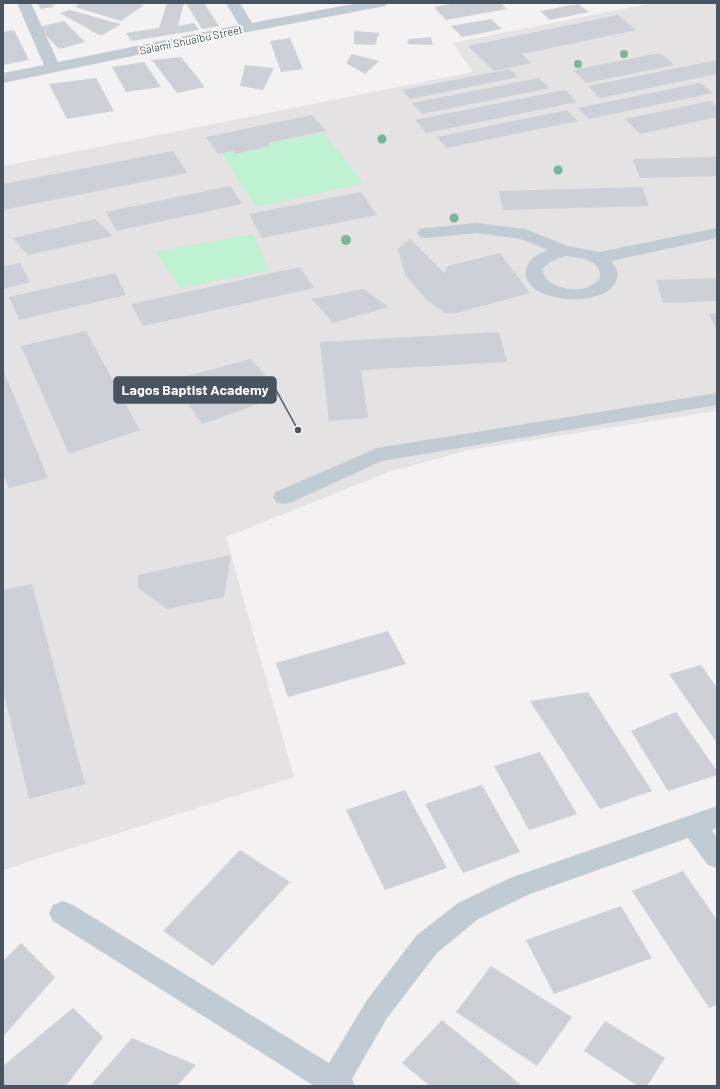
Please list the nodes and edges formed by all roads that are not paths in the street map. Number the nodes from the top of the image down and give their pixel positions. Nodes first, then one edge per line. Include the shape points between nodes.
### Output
1 (24, 3) edge
2 (233, 3) edge
3 (380, 3) edge
4 (248, 28) junction
5 (53, 68) junction
6 (3, 78) edge
7 (426, 233) dead end
8 (717, 233) edge
9 (565, 251) junction
10 (598, 258) junction
11 (717, 399) edge
12 (284, 497) dead end
13 (705, 821) edge
14 (717, 857) edge
15 (63, 913) dead end
16 (337, 1084) edge

1 - 5 street
2 - 4 street
3 - 4 street, Salami Shuaibu Street
4 - 5 street, Salami Shuaibu Street
5 - 6 street, Salami Shuaibu Street
7 - 9 street via 477,228 525,234
8 - 10 street
9 - 10 street
9 - 10 street via 545,256 534,268 538,280 555,291 578,294 599,289 606,283 609,270
11 - 12 street via 377,455
13 - 14 street
13 - 16 street via 520,886 468,911 427,944 377,1009
15 - 16 street

